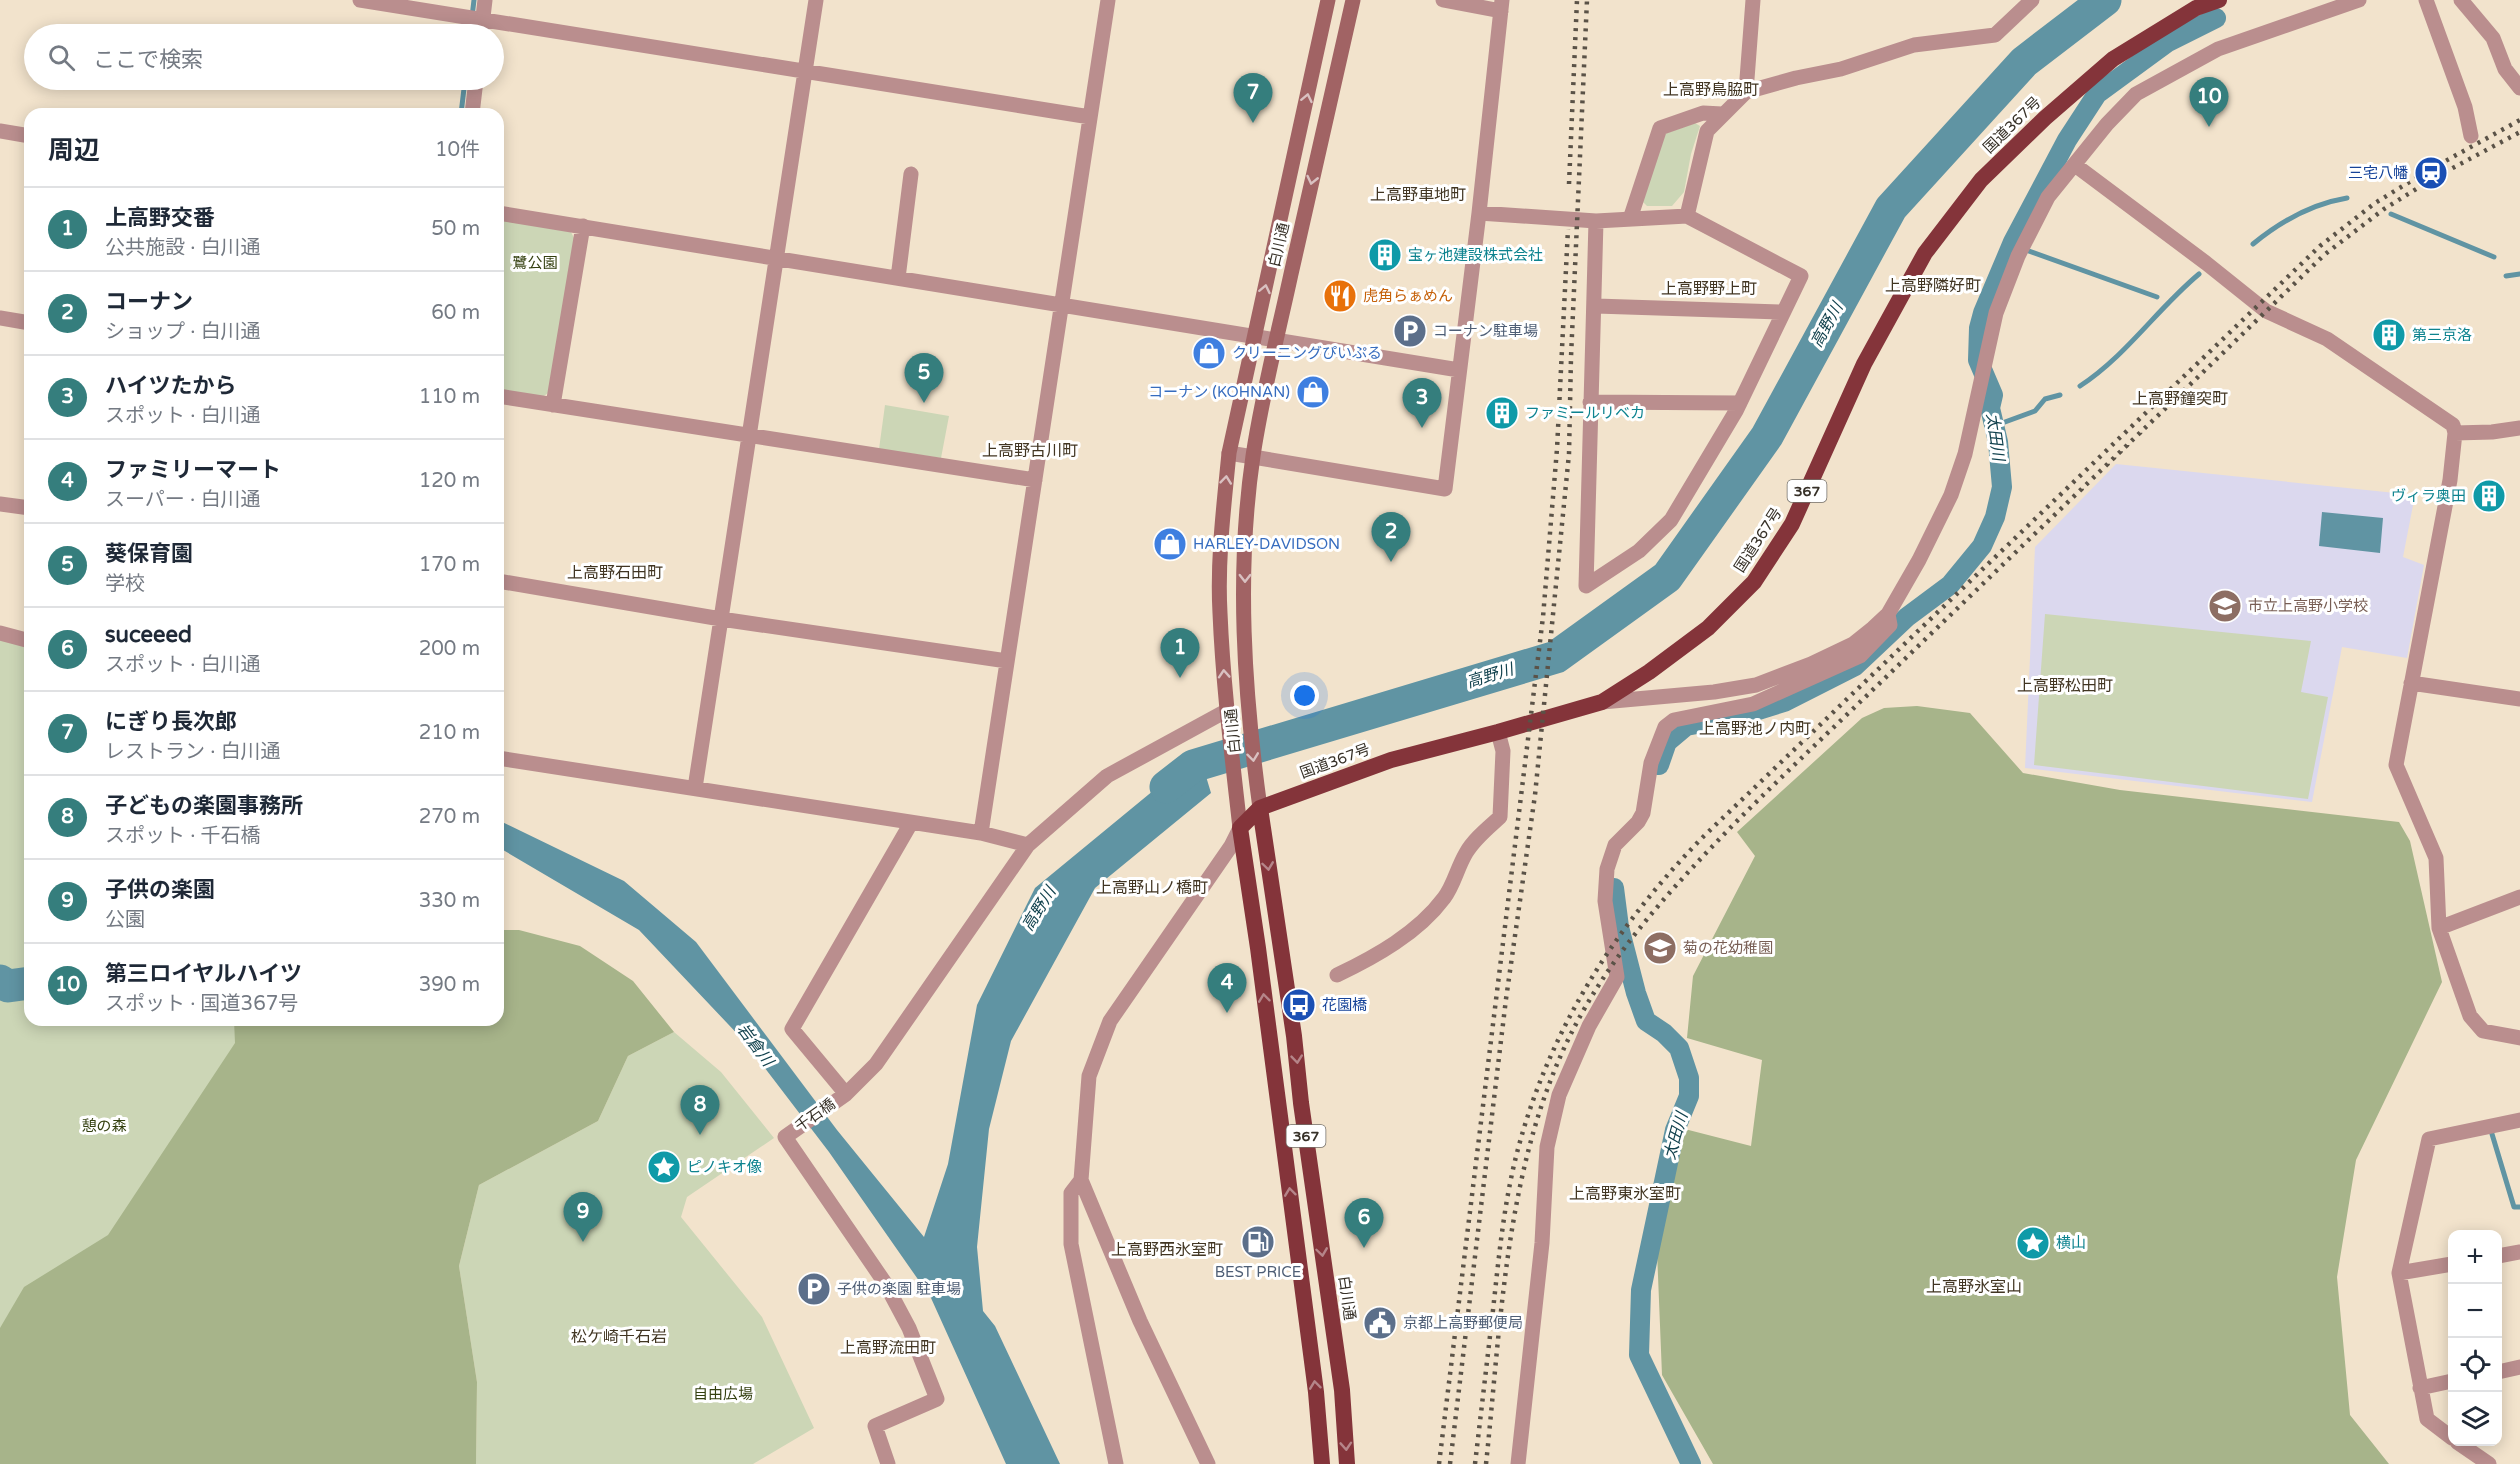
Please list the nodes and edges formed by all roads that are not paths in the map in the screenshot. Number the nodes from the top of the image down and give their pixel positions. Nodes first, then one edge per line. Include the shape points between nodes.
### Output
1 (360, 0) edge
2 (484, 0) edge
3 (816, 0) edge
4 (1108, 0) edge
5 (1328, 0) edge
6 (1353, 0) edge
7 (1443, 0) edge
8 (1753, 0) edge
9 (2032, 0) edge
10 (2219, 0) edge
11 (2359, 0) edge
12 (2426, 0) edge
13 (2461, 0) edge
14 (1502, 5) edge
15 (468, 24) edge
16 (482, 24) edge
17 (504, 30) edge
18 (805, 71) junction
19 (2520, 88) edge
20 (475, 90) edge
21 (1746, 92) junction
22 (473, 108) edge
23 (1722, 114) junction
24 (1090, 117) junction
25 (0, 131) edge
26 (24, 135) edge
27 (2471, 136) dead end
28 (2075, 165) junction
29 (911, 174) dead end
30 (1479, 213) junction
31 (504, 214) edge
32 (1687, 216) junction
33 (1630, 219) junction
34 (1596, 221) junction
35 (583, 226) junction
36 (776, 258) junction
37 (898, 278) junction
38 (1061, 305) junction
39 (1596, 306) junction
40 (1783, 312) junction
41 (0, 318) edge
42 (24, 321) edge
43 (1254, 337) junction
44 (1276, 340) junction
45 (1459, 370) junction
46 (504, 397) edge
47 (1590, 402) junction
48 (1740, 403) junction
49 (553, 405) junction
50 (2520, 428) edge
51 (2454, 433) junction
52 (749, 435) junction
53 (1229, 453) junction
54 (1253, 456) junction
55 (1035, 480) junction
56 (0, 504) edge
57 (24, 507) edge
58 (504, 582) edge
59 (1888, 615) junction
60 (721, 619) junction
61 (0, 633) edge
62 (24, 639) edge
63 (1007, 661) junction
64 (2411, 683) junction
65 (2520, 699) edge
66 (1602, 702) junction
67 (1226, 711) junction
68 (1498, 732) junction
69 (504, 759) edge
70 (695, 788) junction
71 (1259, 802) junction
72 (910, 823) junction
73 (1240, 828) junction
74 (981, 833) junction
75 (1028, 845) junction
76 (2520, 897) edge
77 (2439, 928) junction
78 (1336, 975) dead end
79 (2520, 1038) edge
80 (846, 1094) junction
81 (2520, 1120) edge
82 (1081, 1180) junction
83 (2520, 1252) edge
84 (2502, 1255) edge
85 (2448, 1265) edge
86 (2399, 1273) junction
87 (2520, 1367) edge
88 (2502, 1371) edge
89 (2448, 1382) edge
90 (2420, 1388) junction
91 (2448, 1435) edge
92 (2463, 1446) edge
93 (888, 1464) edge
94 (1116, 1464) edge
95 (1208, 1464) edge
96 (1322, 1464) edge
97 (1347, 1464) edge
98 (1518, 1464) edge
99 (2488, 1464) edge

1 - 15 street
2 - 16 street
3 - 18 street
4 - 24 street
43 -> 5 main road, 白川通
6 -> 44 main road, 白川通
7 - 14 street
8 - 21 street
9 - 21 street via 1995,35 1914,45 1841,69
10 - 66 highway, 国道367号 / 367 via 2196,8 2113,59 1981,180 1925,254 1864,364 1792,524 1754,582 1708,628
11 - 28 street via 2218,49 2136,94
12 - 27 street via 2465,107
13 - 19 street via 2493,38 2505,69
14 - 30 street
17 - 18 street
18 - 24 street
18 - 36 street
20 - 22 street
21 - 23 street
23 - 32 street via 1707,131
23 - 33 street via 1703,113 1660,128
24 - 38 street
25 - 26 street
28 - 51 street via 2245,297 2327,339 2453,425
28 - 59 street via 2048,197 2018,256 1996,313 1965,454 1951,495
29 - 37 street
30 - 34 street
30 - 45 street
31 - 35 street
32 - 33 street
32 - 40 street via 1801,276
33 - 34 street
34 - 39 street
35 - 36 street
35 - 49 street
36 - 37 street
36 - 52 street
37 - 38 street
38 - 43 street
38 - 55 street
39 - 40 street
39 - 47 street
40 - 48 street
41 - 42 street
43 - 44 street
43 - 53 main road, 白川通
44 - 45 street
44 - 54 main road, 白川通
45 - 54 street via 1445,489
46 - 49 street
47 - 48 street
47 - 48 street via 1586,586 1639,551 1671,520
49 - 52 street
50 - 51 street
51 - 64 street via 2450,480
52 - 55 street
52 - 60 street
53 - 54 street
67 -> 53 main road, 白川通 via 1220,610
54 -> 71 main road, 白川通 via 1245,554 1245,654 1248,718
55 - 63 street
56 - 57 street
58 - 60 street
59 - 66 street via 1852,644 1756,685
59 - 98 street via 1890,625 1860,657 1753,704 1674,720 1665,727 1651,763 1643,813 1615,845 1607,869 1605,901 1617,977 1589,1026 1559,1095 1547,1147 1542,1243
60 - 63 street
60 - 70 street
61 - 62 street
63 - 74 street
64 - 65 street
64 - 77 street via 2396,765 2436,858
66 - 68 highway, 国道367号 / 367
67 - 73 main road, 白川通
67 - 75 street, 千石橋 via 1107,776
68 - 71 highway, 国道367号 / 367 via 1391,760
68 - 78 street via 1503,751 1500,817 1465,854 1443,899 1412,930 1367,961
69 - 70 street
70 - 72 street
71 - 73 highway, 国道367号 / 367
71 -> 97 highway, 白川通 / 367 via 1342,1390
72 - 74 street
72 - 80 street via 792,1029
73 - 82 street via 1110,1021 1089,1076
96 -> 73 highway, 白川通 / 367 via 1313,1368
74 - 75 street
75 - 80 street, 千石橋 via 876,1064
76 - 77 street
77 - 79 street via 2470,1016 2483,1031
80 - 93 street, 千石橋 via 785,1137 885,1283 909,1328 937,1399 874,1426
81 - 86 street via 2429,1139
82 - 94 street via 1071,1193 1071,1244
82 - 95 street via 1140,1321
83 - 84 street
85 - 86 street
86 - 90 street
87 - 88 street
89 - 90 street
90 - 91 street via 2427,1419
92 - 99 street

